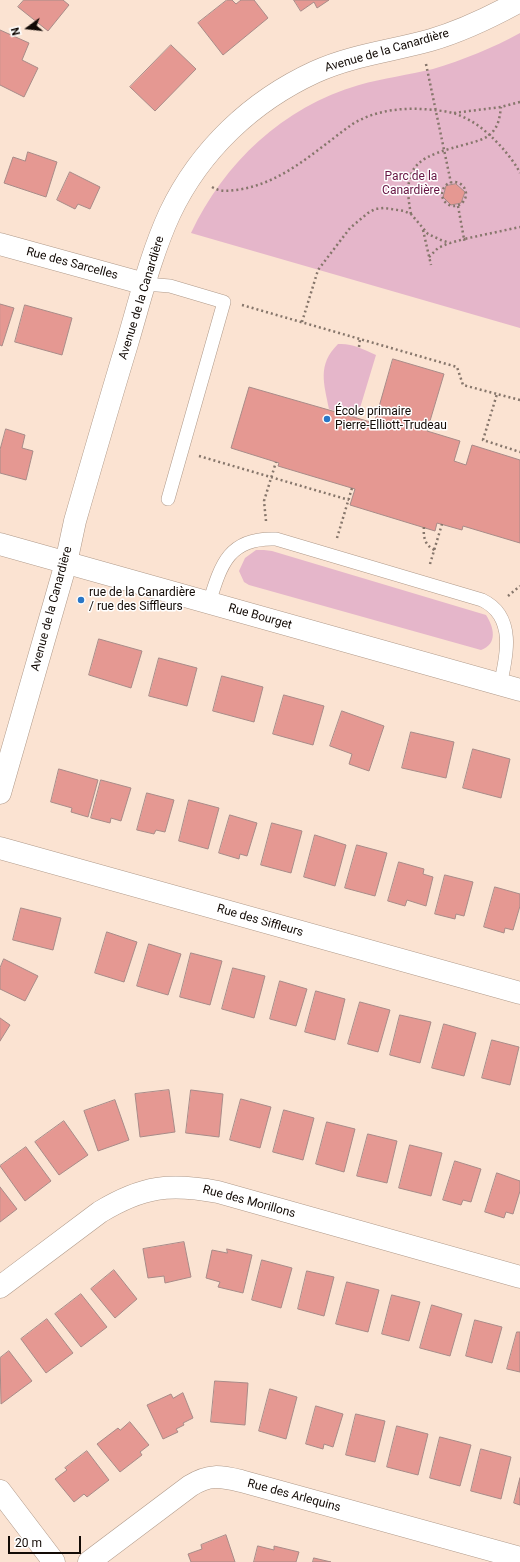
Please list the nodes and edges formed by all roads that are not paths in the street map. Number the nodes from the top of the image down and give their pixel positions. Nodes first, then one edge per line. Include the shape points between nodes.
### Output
1 (520, 1) edge
2 (0, 244) edge
3 (145, 284) junction
4 (168, 499) dead end
5 (0, 544) edge
6 (66, 562) junction
7 (209, 602) junction
8 (510, 688) edge
9 (0, 793) edge
10 (0, 848) edge
11 (520, 993) edge
12 (520, 1277) edge
13 (0, 1287) edge
14 (0, 1491) edge
15 (520, 1558) edge
16 (54, 1562) edge
17 (89, 1562) edge

1 - 3 street, Avenue de la Canardière via 482,21 448,34 330,66 286,87 247,113 211,148 186,184 164,226
2 - 3 street, Rue des Sarcelles
3 - 4 lane via 170,286 224,302
3 - 6 street, Avenue de la Canardière via 75,521
5 - 6 street, Rue Bourget
6 - 7 street, Rue Bourget
6 - 9 street, Avenue de la Canardière
7 - 8 street, Rue Bourget
7 - 8 lane via 223,563 236,548 254,540 276,539 492,604 502,618 507,644 506,660
10 - 11 street, Rue des Siffleurs
12 - 13 street, Rue des Morillons via 218,1192 182,1186 163,1187 130,1195 115,1203
14 - 16 street
15 - 17 street, Rue des Arlequins via 218,1476 203,1479 190,1486

